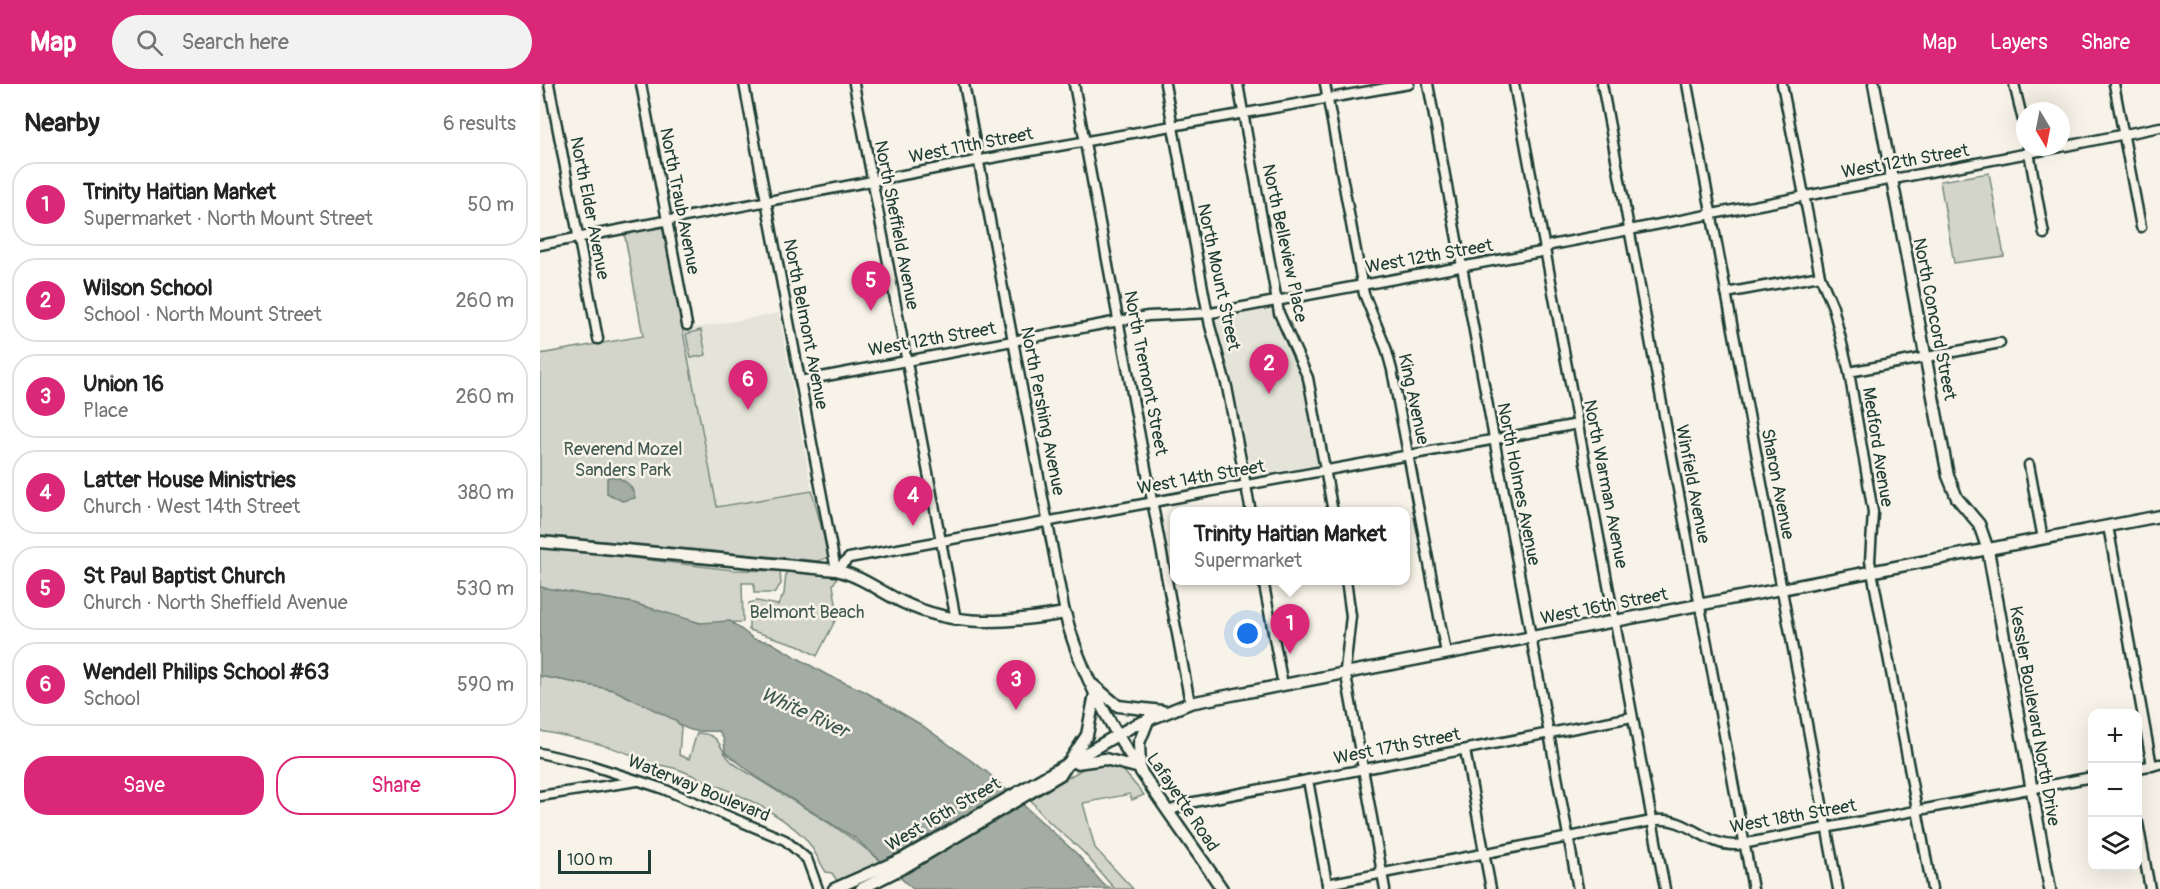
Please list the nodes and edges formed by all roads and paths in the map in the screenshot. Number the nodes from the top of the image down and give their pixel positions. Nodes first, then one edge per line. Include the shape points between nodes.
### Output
1 (549, 84) edge
2 (641, 84) edge
3 (744, 84) edge
4 (854, 84) edge
5 (964, 84) edge
6 (1074, 84) edge
7 (1165, 84) edge
8 (1238, 84) edge
9 (1324, 84) edge
10 (1409, 84) edge
11 (1428, 84) edge
12 (1514, 84) edge
13 (1602, 84) edge
14 (1687, 84) edge
15 (1782, 84) edge
16 (1874, 84) edge
17 (2014, 84) edge
18 (2114, 84) edge
19 (1327, 99) junction
20 (2018, 102) edge
21 (1243, 114) junction
22 (1173, 126) junction
23 (2160, 127) edge
24 (2124, 134) junction
25 (1085, 141) junction
26 (2070, 145) edge
27 (2016, 153) edge
28 (2030, 156) edge
29 (979, 160) junction
30 (1892, 180) junction
31 (872, 181) junction
32 (1805, 196) junction
33 (766, 200) junction
34 (1711, 214) junction
35 (667, 220) junction
36 (2141, 227) dead end
37 (1629, 230) junction
38 (2044, 234) dead end
39 (578, 237) junction
40 (540, 245) edge
41 (1545, 249) junction
42 (1462, 267) junction
43 (1820, 276) junction
44 (1362, 285) junction
45 (1726, 293) junction
46 (1276, 302) junction
47 (1207, 313) junction
48 (1119, 321) junction
49 (687, 325) dead end
50 (598, 339) dead end
51 (1013, 341) junction
52 (2000, 343) dead end
53 (1926, 359) junction
54 (907, 361) junction
55 (1849, 372) junction
56 (800, 381) junction
57 (1578, 424) junction
58 (1494, 439) junction
59 (1408, 455) junction
60 (2030, 465) dead end
61 (1325, 470) junction
62 (1246, 485) junction
63 (1154, 502) junction
64 (1250, 507) edge
65 (1332, 507) edge
66 (2160, 516) edge
67 (1047, 522) junction
68 (2108, 526) junction
69 (2043, 539) junction
70 (540, 542) edge
71 (941, 542) junction
72 (1988, 550) junction
73 (836, 570) junction
74 (1872, 572) junction
75 (1264, 585) edge
76 (1347, 585) edge
77 (1781, 589) junction
78 (1699, 605) junction
79 (1065, 613) junction
80 (956, 620) junction
81 (1614, 621) junction
82 (1531, 637) junction
83 (1446, 653) junction
84 (1345, 673) junction
85 (1283, 685) junction
86 (1093, 689) junction
87 (1190, 703) junction
88 (1166, 711) junction
89 (1632, 717) junction
90 (1149, 718) junction
91 (1118, 734) junction
92 (1549, 734) junction
93 (1465, 750) junction
94 (540, 753) edge
95 (1067, 765) junction
96 (2156, 765) edge
97 (1140, 768) junction
98 (1363, 770) junction
99 (2088, 778) edge
100 (1308, 780) junction
101 (640, 781) junction
102 (2031, 789) junction
103 (540, 796) edge
104 (1917, 811) junction
105 (1169, 812) junction
106 (1652, 821) junction
107 (1826, 828) junction
108 (1569, 837) junction
109 (1744, 843) junction
110 (2142, 845) edge
111 (1485, 853) junction
112 (1382, 873) junction
113 (866, 884) edge
114 (1328, 886) edge
115 (818, 889) edge
116 (834, 889) edge
117 (1222, 889) edge
118 (1385, 889) edge
119 (1491, 889) edge
120 (1578, 889) edge
121 (1665, 889) edge
122 (1753, 889) edge
123 (1838, 889) edge
124 (1932, 889) edge
125 (2050, 889) edge
126 (2150, 889) edge

1 - 39 street, North Elder Avenue
2 - 35 street, North Traub Avenue
3 - 33 street, North Belmont Avenue
4 - 31 street, North Sheffield Avenue
5 - 29 street, North Pershing Avenue
6 - 25 street, North Tremont Street
7 - 22 street, North Mount Street
8 - 21 street, North Belleview Place
9 - 19 street, King Avenue
10 - 19 street, West 11th Street
11 - 42 street, North Holmes Avenue
12 - 41 street, North Warman Avenue
13 - 37 street, Winfield Avenue
14 - 34 street, Sharon Avenue
15 - 32 street, Medford Avenue
16 - 30 main road, North Concord Street
17 - 20 street
18 - 24 street
19 - 21 street, West 11th Street
19 - 44 street, King Avenue
21 - 22 street, West 11th Street
21 - 46 street, North Belleview Place
22 - 25 street, West 11th Street
22 - 47 street, North Mount Street
23 - 24 street, West 12th Street
24 - 26 street, West 12th Street
24 - 36 street
25 - 29 street, West 11th Street
25 - 48 street, North Tremont Street
27 - 30 street, West 12th Street
28 - 38 street
29 - 31 street, West 11th Street
29 - 51 street, North Pershing Avenue
30 - 32 street, West 12th Street
30 - 53 main road, North Concord Street
31 - 33 street, West 11th Street
31 - 54 street, North Sheffield Avenue
32 - 34 street, West 12th Street
32 - 43 street, Medford Avenue
33 - 35 street, West 11th Street
33 - 56 street, North Belmont Avenue
34 - 37 street, West 12th Street
34 - 45 street, Sharon Avenue
35 - 39 street, West 11th Street
35 - 49 street, North Traub Avenue
37 - 41 street, West 12th Street
37 - 78 street, Winfield Avenue
39 - 40 street, West 11th Street
39 - 50 street, North Elder Avenue
41 - 42 street, West 12th Street
41 - 57 street, North Warman Avenue
42 - 44 street, West 12th Street
42 - 58 street, North Holmes Avenue
43 - 45 street
43 - 55 street, Medford Avenue via 1833,307
44 - 46 street, West 12th Street
44 - 59 street, King Avenue via 1390,361
45 - 77 street, Sharon Avenue
46 - 47 street, West 12th Street
46 - 61 street, North Belleview Place via 1282,325 1308,378
47 - 48 street, West 12th Street
47 - 62 street, North Mount Street via 1227,387
48 - 51 street, West 12th Street
48 - 63 street, North Tremont Street
51 - 54 street, West 12th Street
51 - 67 street, North Pershing Avenue
52 - 53 street
53 - 55 street
53 - 72 main road, North Concord Street via 1950,483 1959,501 1979,524
54 - 56 street, West 12th Street
54 - 71 street, North Sheffield Avenue
55 - 74 street, Medford Avenue via 1873,512
56 - 73 street, North Belmont Avenue
57 - 58 street, West 14th Street
57 - 81 street, North Warman Avenue
58 - 59 street, West 14th Street
58 - 82 street, North Holmes Avenue
59 - 61 street, West 14th Street
59 - 83 street, King Avenue
60 - 69 street
61 - 62 street, West 14th Street
61 - 65 street, North Belleview Place
62 - 63 street, West 14th Street
62 - 64 street, North Mount Street
63 - 67 street, West 14th Street
63 - 87 street, North Tremont Street
66 - 68 main road, West 16th Street
67 - 71 street, West 14th Street
67 - 79 street, North Pershing Avenue
68 - 69 main road, West 16th Street
68 - 96 street
69 - 72 main road, West 16th Street
70 - 73 main road
71 - 73 street, West 14th Street via 849,558
71 - 80 street, North Sheffield Avenue
72 - 74 main road, West 16th Street
72 - 102 main road, Kessler Boulevard North Drive
73 - 80 main road via 903,602
74 - 77 main road, West 16th Street
74 - 104 street, Medford Avenue
75 - 85 street
76 - 84 street via 1351,616
77 - 78 main road, West 16th Street
77 - 107 street, Sharon Avenue
78 - 81 main road, West 16th Street
78 - 109 street, Winfield Avenue
79 - 80 main road via 1002,623
79 - 86 main road, North Pershing Avenue via 1077,655
81 - 82 main road, West 16th Street
81 - 89 street, North Warman Avenue
82 - 83 main road, West 16th Street
82 - 92 street, North Holmes Avenue
83 - 84 main road, West 16th Street
84 - 85 main road, West 16th Street
84 - 98 street
85 - 87 main road, West 16th Street
86 - 88 main road via 1118,706
86 - 91 main road, North Pershing Avenue
86 - 95 main road via 1093,717 1087,735
87 - 88 main road, West 16th Street
88 - 90 main road, West 16th Street
89 - 92 street, West 17th Street
89 - 106 street, North Warman Avenue
90 - 91 main road, West 16th Street
90 - 97 main road via 1139,743
91 - 95 main road, West 16th Street
91 - 97 main road, Lafayette Road
92 - 93 street, West 17th Street
92 - 108 street, North Holmes Avenue
93 - 98 street, West 17th Street
93 - 111 street
94 - 101 street, Waterway Boulevard
95 - 97 main road via 1105,759
95 - 113 main road, West 16th Street
97 - 105 main road, Lafayette Road
98 - 100 street, West 17th Street
98 - 112 street
99 - 102 street, West 18th Street
100 - 105 street, West 17th Street via 1189,803
100 - 114 street
101 - 103 street
101 - 115 street, Waterway Boulevard via 795,846 809,861
102 - 104 street, West 18th Street
102 - 125 main road, Kessler Boulevard North Drive
104 - 107 street, West 18th Street
104 - 124 street, Medford Avenue
105 - 117 main road, Lafayette Road
106 - 108 street, West 18th Street
106 - 109 street, West 18th Street via 1680,822 1720,844
106 - 121 street, North Warman Avenue
107 - 109 street, West 18th Street
107 - 123 street, Sharon Avenue
108 - 111 street, West 18th Street
108 - 120 street, North Holmes Avenue
109 - 122 street, Winfield Avenue
110 - 126 street
111 - 112 street, West 18th Street
111 - 119 street
112 - 114 street, West 18th Street
112 - 118 street
113 - 116 main road, West 16th Street

